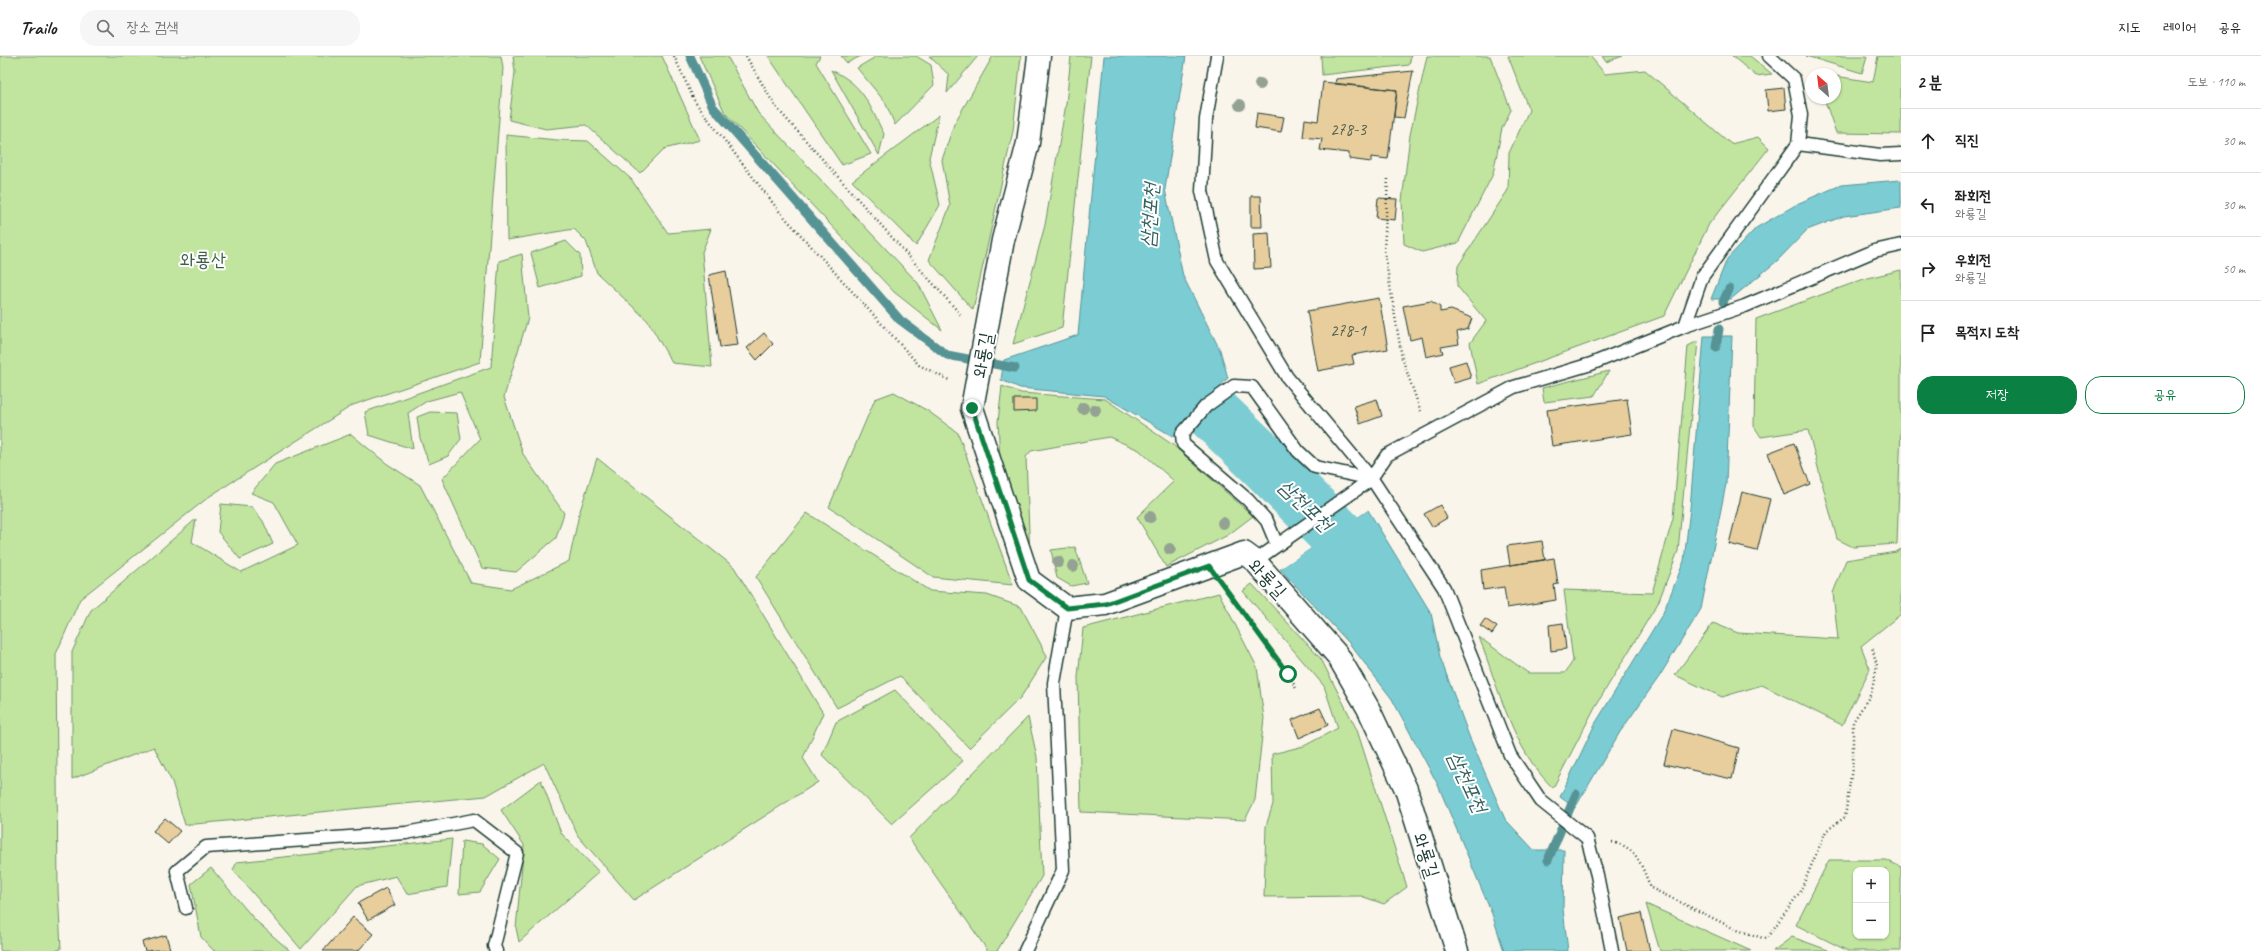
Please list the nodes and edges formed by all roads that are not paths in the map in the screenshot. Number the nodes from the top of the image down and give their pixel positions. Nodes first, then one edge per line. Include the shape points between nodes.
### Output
1 (1039, 56) edge
2 (1217, 56) edge
3 (1770, 56) edge
4 (1798, 144) junction
5 (1901, 154) edge
6 (1901, 245) edge
7 (1685, 326) junction
8 (1371, 479) junction
9 (1278, 545) junction
10 (1255, 560) junction
11 (1067, 608) junction
12 (186, 908) dead end
13 (496, 951) edge
14 (1026, 951) edge
15 (1457, 951) edge
16 (1612, 951) edge

1 - 11 street, 와룡길 via 1028,143 1003,240 972,408 1029,580
2 - 8 lane via 1206,119 1202,191 1218,261 1287,377
3 - 4 lane via 1794,79 1801,115
4 - 5 lane via 1880,155
4 - 7 lane via 1702,277
6 - 7 lane via 1874,251 1745,306
7 - 8 lane via 1591,364 1514,388 1387,455
8 - 9 lane
8 - 9 lane via 1315,467 1298,451 1252,387 1234,386 1206,406 1187,428 1182,434 1184,444 1248,500 1266,521
8 - 16 lane via 1444,588 1510,755 1541,801 1585,836 1597,875
9 - 10 lane
10 - 11 street, 와룡길 via 1244,553 1106,604
10 - 15 street, 와룡길 via 1338,656 1368,708 1406,789
11 - 14 lane via 1054,683 1063,870
12 - 13 lane via 177,871 206,847 406,833 474,820 517,853 494,946

